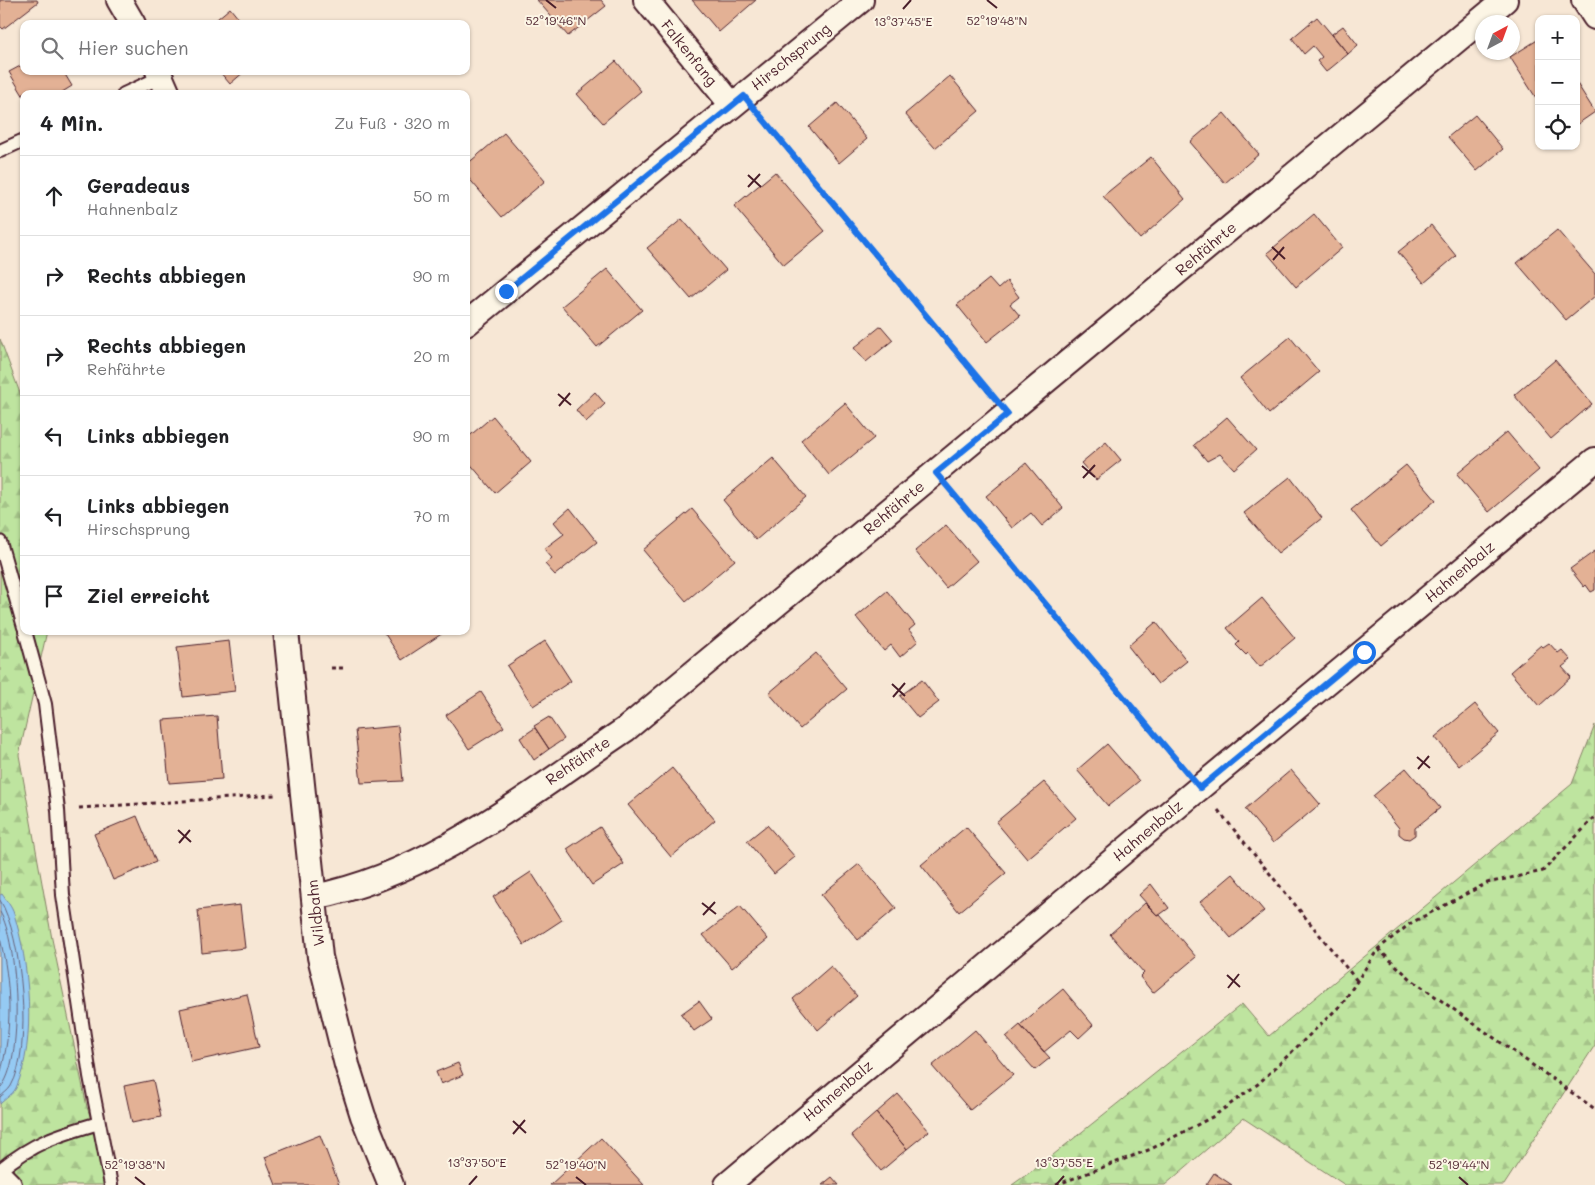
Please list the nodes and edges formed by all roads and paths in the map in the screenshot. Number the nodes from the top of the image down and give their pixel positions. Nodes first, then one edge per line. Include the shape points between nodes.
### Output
1 (119, 0) edge
2 (646, 0) edge
3 (861, 0) edge
4 (1505, 0) edge
5 (1584, 0) edge
6 (1595, 17) edge
7 (131, 20) edge
8 (162, 81) edge
9 (136, 90) edge
10 (738, 101) junction
11 (20, 142) edge
12 (0, 151) edge
13 (470, 321) edge
14 (1008, 414) junction
15 (1595, 460) edge
16 (936, 473) junction
17 (0, 542) edge
18 (20, 613) edge
19 (26, 635) edge
20 (286, 635) edge
21 (331, 668) dead end
22 (343, 668) dead end
23 (1200, 788) junction
24 (303, 793) junction
25 (58, 810) junction
26 (1595, 817) edge
27 (314, 897) junction
28 (1378, 949) junction
29 (1358, 982) junction
30 (1595, 1109) edge
31 (99, 1123) junction
32 (0, 1170) edge
33 (0, 1176) edge
34 (9, 1185) edge
35 (111, 1185) edge
36 (391, 1185) edge
37 (727, 1185) edge
38 (1056, 1185) edge

1 - 7 street
2 - 10 street, Falkenfang
3 - 10 street, Hirschsprung
4 - 14 street, Rehfährte
5 - 6 street
8 - 9 lane
10 - 13 street, Hirschsprung
10 - 14 path
11 - 12 lane
14 - 16 street, Rehfährte
15 - 23 street, Hahnenbalz
16 - 23 path
16 - 27 street, Rehfährte via 626,729 468,835 364,885
17 - 18 lane
19 - 25 lane via 45,704
20 - 24 street, Wildbahn
21 - 22 path
23 - 29 path
23 - 37 street, Hahnenbalz
24 - 25 path
24 - 27 street, Wildbahn
25 - 31 lane via 63,894
26 - 28 path via 1543,871 1487,883 1411,922
27 - 36 street, Wildbahn via 320,957 347,1065
28 - 29 path
28 - 30 path via 1412,980
29 - 38 path via 1342,1004 1258,1084 1214,1116 1151,1149
31 - 32 lane via 49,1138 22,1151
31 - 35 lane
33 - 34 street

